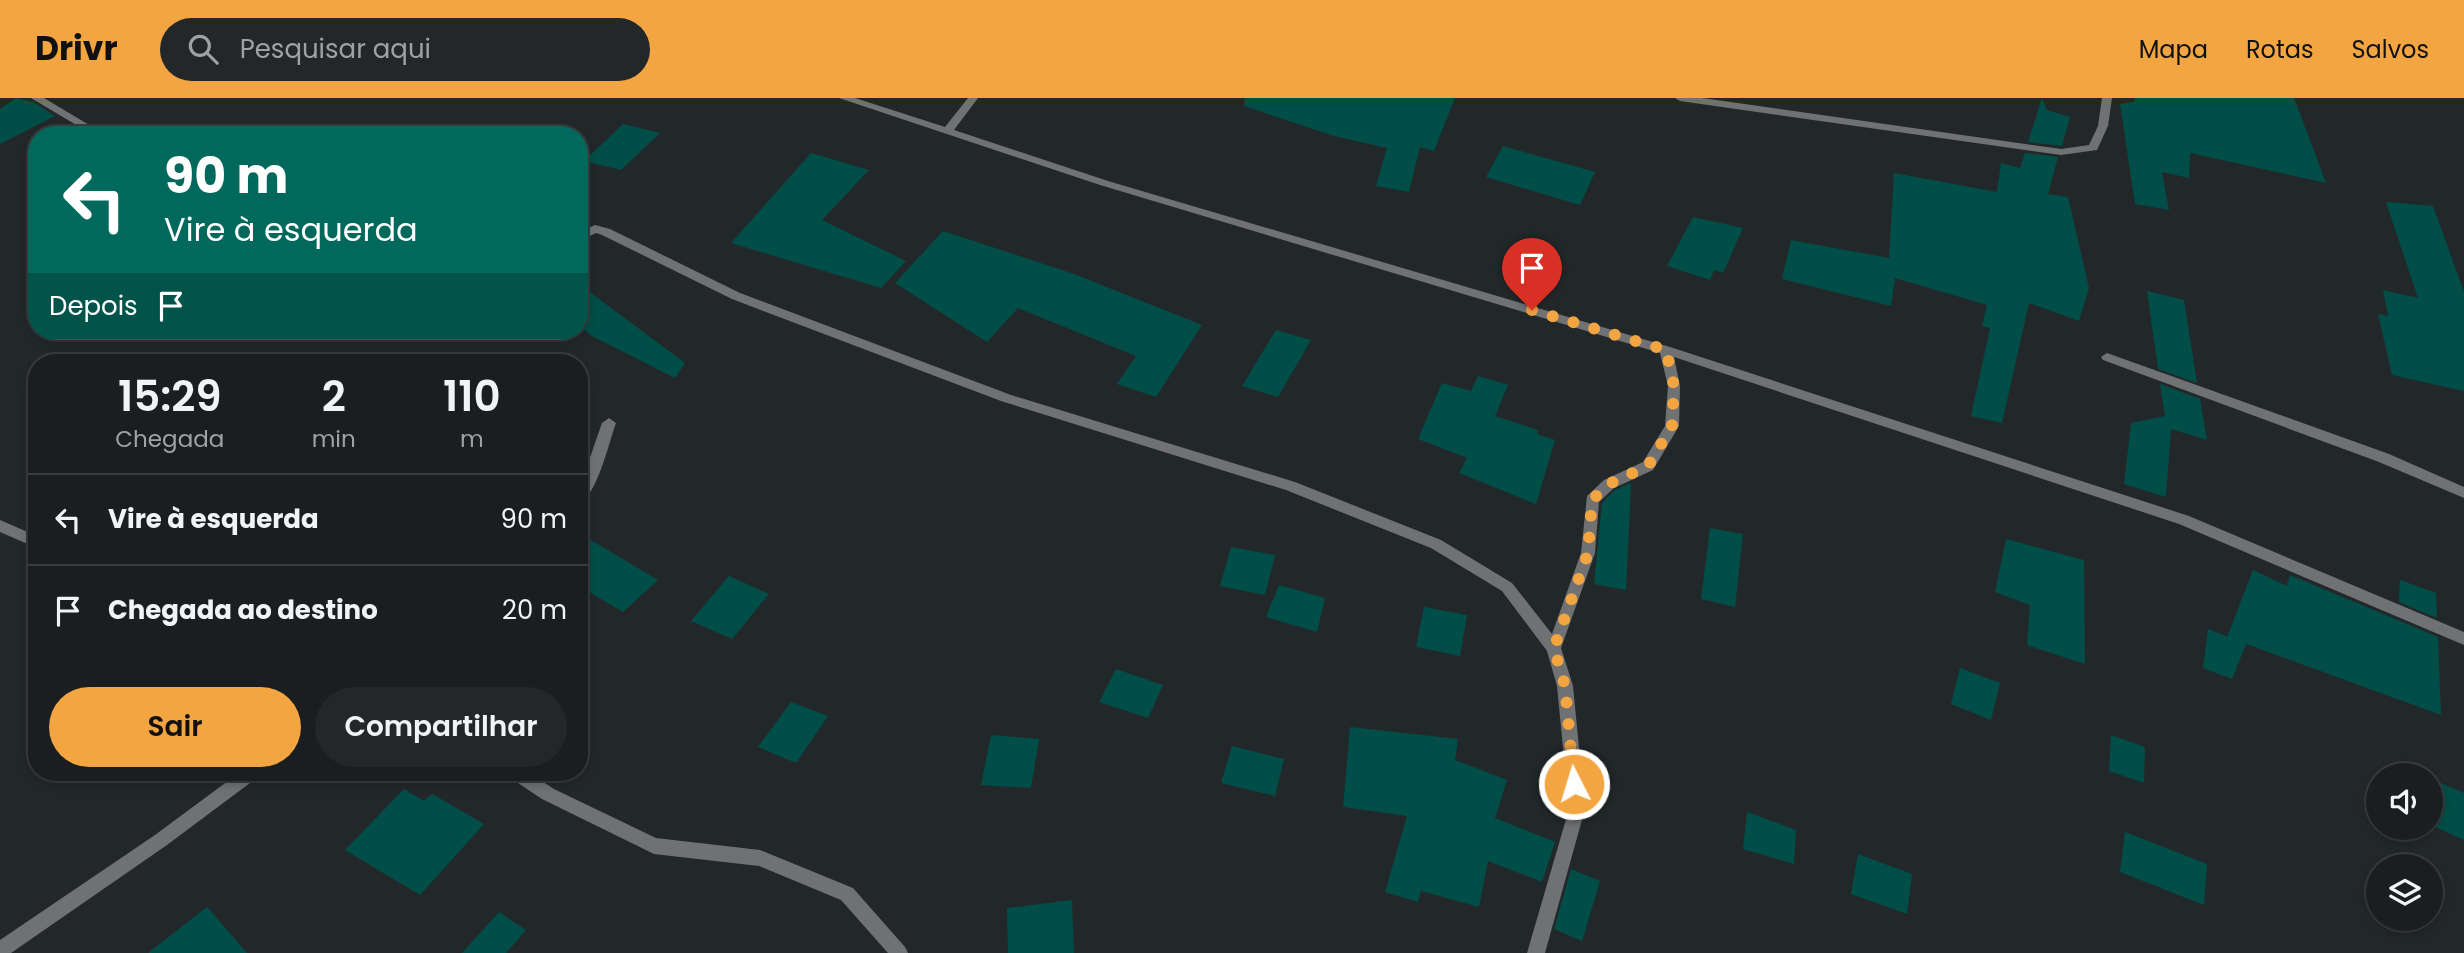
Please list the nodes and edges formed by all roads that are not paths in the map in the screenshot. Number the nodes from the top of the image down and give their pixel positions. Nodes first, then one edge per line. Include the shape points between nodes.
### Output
1 (36, 98) edge
2 (844, 98) edge
3 (973, 98) edge
4 (1680, 98) edge
5 (2107, 98) edge
6 (85, 126) edge
7 (947, 132) junction
8 (588, 232) edge
9 (1666, 350) junction
10 (2107, 356) dead end
11 (609, 424) dead end
12 (588, 484) edge
13 (2464, 493) edge
14 (0, 526) edge
15 (28, 538) edge
16 (2464, 639) edge
17 (1554, 648) junction
18 (240, 781) edge
19 (529, 781) edge
20 (0, 950) edge
21 (899, 953) edge
22 (1536, 953) edge

1 - 6 street
2 - 7 street
3 - 7 street
4 - 5 street via 2062,152 2093,148 2103,126
7 - 9 street
8 - 17 street via 606,232 736,296 1006,398 1290,486 1436,544 1507,587
9 - 16 street via 2184,520
9 - 17 street via 1674,386 1672,426 1648,466 1609,484 1592,500 1588,553
10 - 13 street via 2384,458
11 - 12 street
14 - 15 street
17 - 22 street via 1565,686 1577,808
18 - 20 street
19 - 21 street via 654,846 760,858 847,894

